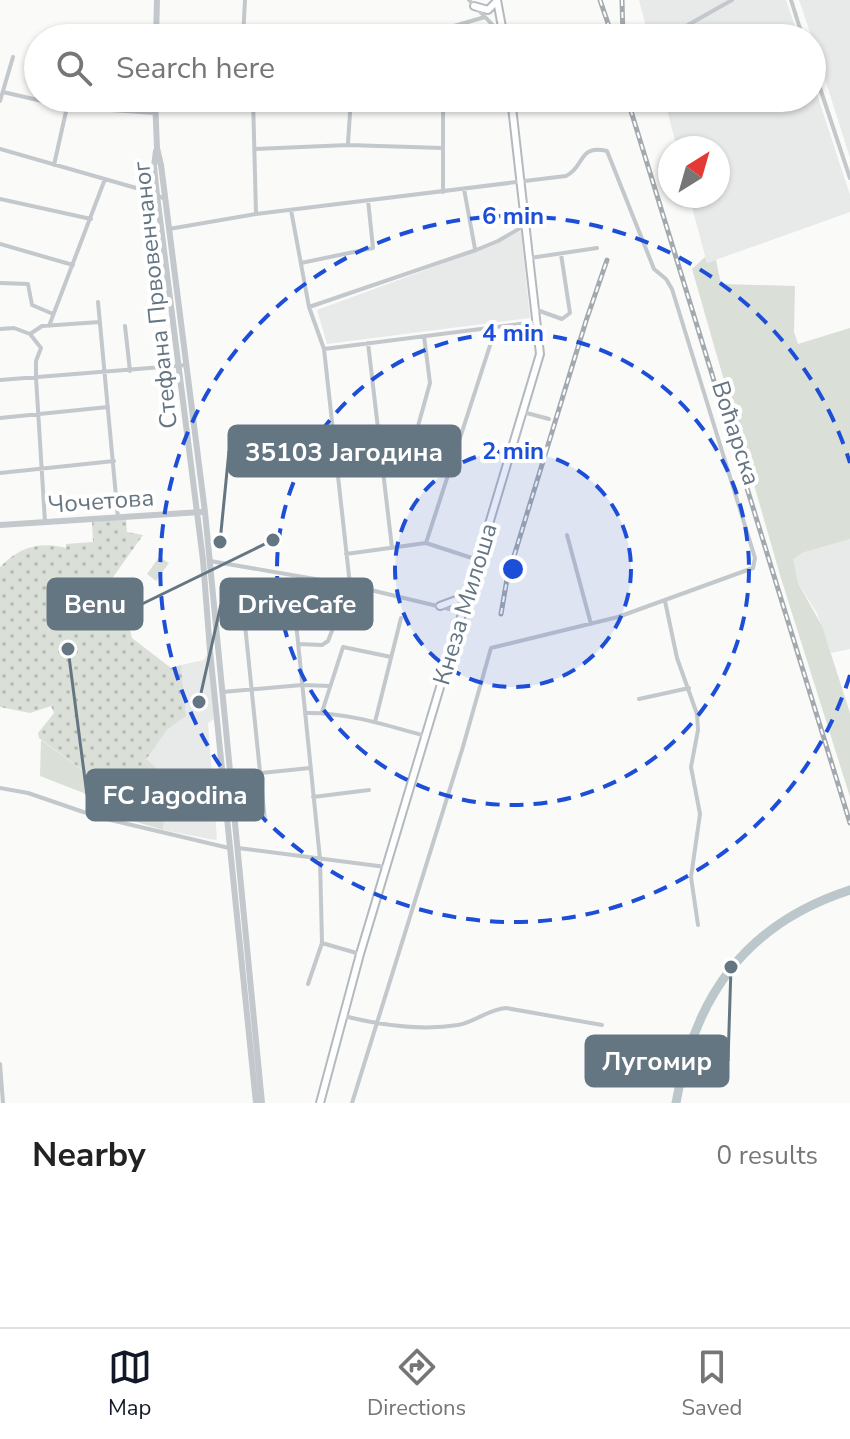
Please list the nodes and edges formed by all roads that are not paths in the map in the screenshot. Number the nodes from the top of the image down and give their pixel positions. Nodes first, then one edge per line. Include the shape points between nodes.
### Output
1 (157, 0) edge
2 (245, 0) edge
3 (732, 0) edge
4 (791, 0) edge
5 (497, 1) edge
6 (472, 3) edge
7 (485, 17) junction
8 (156, 24) edge
9 (244, 24) edge
10 (461, 24) edge
11 (491, 24) edge
12 (501, 24) edge
13 (690, 24) edge
14 (799, 24) edge
15 (13, 57) dead end
16 (3, 92) junction
17 (24, 97) edge
18 (0, 101) edge
19 (826, 106) edge
20 (67, 112) edge
21 (140, 112) edge
22 (254, 112) edge
23 (350, 112) edge
24 (443, 112) edge
25 (512, 112) edge
26 (154, 113) joint
27 (348, 145) junction
28 (157, 148) junction
29 (442, 148) junction
30 (0, 149) edge
31 (255, 149) junction
32 (54, 165) junction
33 (850, 178) edge
34 (105, 179) junction
35 (520, 182) junction
36 (464, 189) junction
37 (443, 192) junction
38 (157, 195) junction
39 (0, 199) edge
40 (165, 199) junction
41 (368, 200) junction
42 (291, 210) junction
43 (256, 214) junction
44 (91, 219) junction
45 (526, 225) junction
46 (166, 229) junction
47 (0, 244) edge
48 (597, 248) dead end
49 (476, 250) junction
50 (561, 254) junction
51 (530, 258) junction
52 (301, 263) junction
53 (73, 265) junction
54 (0, 283) edge
55 (98, 302) dead end
56 (309, 307) junction
57 (537, 310) junction
58 (53, 314) junction
59 (100, 322) junction
60 (539, 322) junction
61 (49, 326) junction
62 (125, 326) dead end
63 (496, 327) junction
64 (0, 329) edge
65 (30, 334) junction
66 (424, 336) junction
67 (368, 343) junction
68 (324, 349) junction
69 (187, 365) junction
70 (179, 366) junction
71 (130, 371) junction
72 (105, 373) junction
73 (36, 378) junction
74 (0, 380) edge
75 (108, 407) junction
76 (523, 412) junction
77 (37, 414) junction
78 (0, 418) edge
79 (549, 419) dead end
80 (379, 435) junction
81 (114, 461) junction
82 (41, 468) junction
83 (0, 473) edge
84 (201, 512) junction
85 (118, 518) junction
86 (45, 522) junction
87 (0, 525) edge
88 (567, 535) dead end
89 (426, 543) junction
90 (392, 548) junction
91 (346, 554) junction
92 (478, 560) junction
93 (206, 561) junction
94 (295, 576) junction
95 (350, 585) junction
96 (467, 596) junction
97 (665, 601) junction
98 (243, 605) dead end
99 (440, 606) junction
100 (462, 612) junction
101 (401, 618) dead end
102 (591, 624) junction
103 (298, 644) junction
104 (391, 657) junction
105 (302, 685) junction
106 (330, 686) junction
107 (689, 688) junction
108 (252, 689) junction
109 (222, 692) junction
110 (639, 699) dead end
111 (322, 712) junction
112 (305, 713) junction
113 (221, 715) junction
114 (375, 722) junction
115 (425, 736) junction
116 (310, 768) junction
117 (260, 773) junction
118 (0, 788) edge
119 (369, 790) dead end
120 (313, 797) junction
121 (265, 821) dead end
122 (234, 848) junction
123 (320, 859) junction
124 (386, 867) junction
125 (698, 925) dead end
126 (322, 943) junction
127 (360, 954) junction
128 (308, 984) dead end
129 (344, 1016) junction
130 (378, 1023) junction
131 (602, 1025) dead end
132 (0, 1064) edge
133 (3, 1103) edge
134 (259, 1103) edge
135 (320, 1103) edge
136 (352, 1103) edge

1 - 8 street
2 - 9 street
3 - 13 street
4 - 14 street
5 - 6 main road via 488,10
5 - 12 main road
6 - 7 street
7 - 10 street
7 - 11 street
15 - 16 street
16 - 17 street
16 - 18 street
19 - 33 street
20 - 32 street
21 - 26 street
22 - 31 street
23 - 27 street
24 - 29 street
25 - 35 main road, Кнеза Милоша
26 - 28 street
27 - 29 street
27 - 31 street
28 - 38 street, Стефана Првовенчаног
28 - 40 street, Стефана Првовенчаног
29 - 37 street
30 - 32 street
31 - 43 street
32 - 34 street
34 - 38 street
34 - 44 street
35 - 36 street
35 - 45 main road, Кнеза Милоша
35 - 97 street, Воћарска via 566,176 584,154 607,151 654,269 672,289 756,564
36 - 37 street
36 - 49 street
37 - 41 street
38 - 40 street
38 - 46 street, Стефана Првовенчаног
39 - 44 street
40 - 46 street, Стефана Првовенчаног
41 - 42 street
41 - 52 street via 373,248
42 - 43 street
42 - 52 street
43 - 46 street
44 - 53 street
45 - 49 street
45 - 51 main road, Кнеза Милоша
46 - 69 street, Стефана Првовенчаног
46 - 70 street, Стефана Првовенчаног
47 - 53 street
48 - 50 street
49 - 56 street
50 - 51 street
50 - 57 street via 570,313 562,319
51 - 57 main road, Кнеза Милоша
52 - 56 street
53 - 58 street
54 - 58 street via 28,284 32,305
55 - 59 street
56 - 68 street
57 - 60 main road, Кнеза Милоша
58 - 61 street
59 - 61 street
59 - 72 street
60 - 63 street
60 - 76 main road, Кнеза Милоша via 540,354
61 - 65 street
62 - 71 street
63 - 66 street
63 - 89 street
64 - 65 street
65 - 73 street via 41,344
66 - 67 street
66 - 80 street via 430,383 418,426 411,432
67 - 68 street
67 - 80 street
68 - 91 street
69 - 70 street
69 - 84 street, Стефана Првовенчаног
70 - 71 street
70 - 84 street, Стефана Првовенчаног
71 - 72 street
72 - 73 street
72 - 75 street
73 - 74 street
73 - 77 street
75 - 77 street
75 - 81 street
76 - 79 street
76 - 92 main road, Кнеза Милоша
77 - 78 street
77 - 82 street
80 - 90 street
81 - 82 street
81 - 85 street
82 - 83 street
82 - 86 street
84 - 85 street, Чочетова
84 - 93 street, Стефана Првовенчаног
85 - 86 street, Чочетова
86 - 87 street, Чочетова
88 - 102 street
89 - 90 street
89 - 92 street
90 - 91 street
91 - 95 street
92 - 96 main road, Кнеза Милоша
93 - 94 street
93 - 109 street, Стефана Првовенчаног
93 - 113 street, Стефана Првовенчаног
94 - 95 street
94 - 103 street
95 - 99 street
95 - 103 street via 328,641
96 - 99 main road
96 - 100 main road, Кнеза Милоша
97 - 102 street, Воћарска
97 - 107 street
98 - 108 street
99 - 100 street
100 - 115 main road, Кнеза Милоша
101 - 104 street
102 - 130 street, Воћарска via 491,648
103 - 105 street
104 - 106 street via 343,647
104 - 114 street
105 - 106 street
105 - 108 street
105 - 112 street
106 - 111 street
107 - 110 street
107 - 125 street via 698,730 691,776 700,814 691,877
108 - 109 street
108 - 117 street
109 - 113 street, Стефана Првовенчаног
111 - 112 street
111 - 114 street
112 - 116 street
113 - 122 street, Стефана Првовенчаног
114 - 115 street
115 - 124 main road, Кнеза Милоша
116 - 117 street
116 - 120 street
117 - 121 street
118 - 122 street
119 - 120 street
120 - 123 street
122 - 123 street
122 - 134 street, Стефана Првовенчаног
123 - 124 street
123 - 126 street
124 - 127 main road, Кнеза Милоша
126 - 127 street
126 - 128 street
127 - 129 main road, Кнеза Милоша
129 - 130 street
129 - 135 main road, Кнеза Милоша
130 - 131 street via 456,1025 506,1008
130 - 136 street
132 - 133 street

